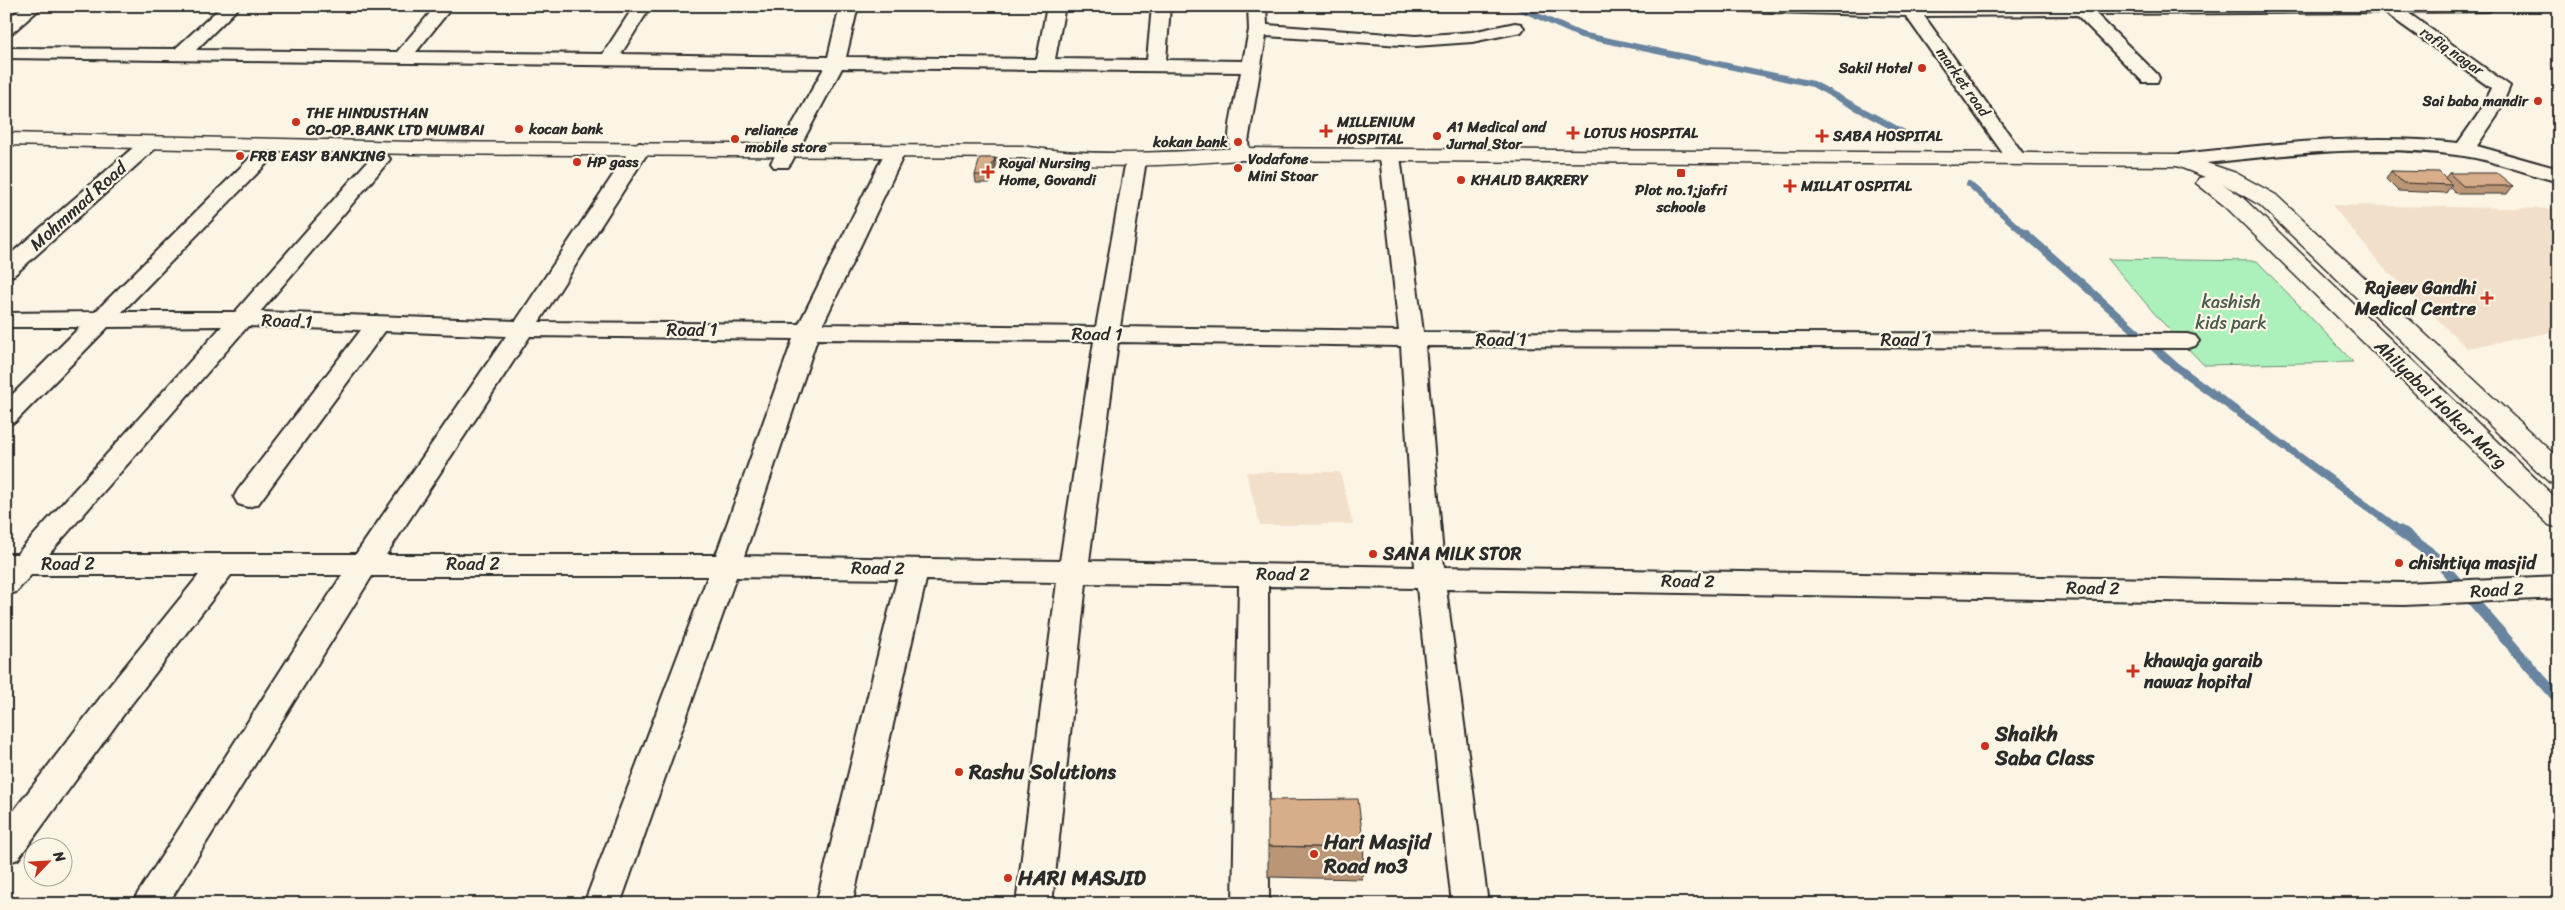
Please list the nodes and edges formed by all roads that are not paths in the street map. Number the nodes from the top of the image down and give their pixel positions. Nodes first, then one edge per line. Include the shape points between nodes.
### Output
1 (35, 6) edge
2 (232, 6) edge
3 (445, 6) edge
4 (643, 6) edge
5 (849, 6) edge
6 (1056, 6) edge
7 (1161, 6) edge
8 (1256, 6) edge
9 (1740, 6) edge
10 (2489, 6) edge
11 (2463, 7) edge
12 (1910, 8) edge
13 (2081, 9) junction
14 (2391, 9) junction
15 (1514, 28) dead end
16 (6, 30) edge
17 (1258, 30) junction
18 (6, 53) edge
19 (181, 54) junction
20 (402, 57) junction
21 (609, 59) junction
22 (836, 62) junction
23 (1045, 64) junction
24 (1156, 65) junction
25 (1251, 67) junction
26 (2150, 78) dead end
27 (6, 139) edge
28 (143, 148) junction
29 (2464, 150) junction
30 (6, 152) edge
31 (1240, 154) junction
32 (636, 155) junction
33 (1390, 156) junction
34 (262, 157) junction
35 (784, 157) junction
36 (892, 158) junction
37 (2016, 158) junction
38 (380, 159) junction
39 (1136, 160) junction
40 (2180, 160) junction
41 (2559, 176) edge
42 (6, 270) edge
43 (6, 320) edge
44 (100, 320) junction
45 (242, 320) junction
46 (378, 325) junction
47 (523, 329) junction
48 (808, 330) junction
49 (1107, 334) junction
50 (1412, 339) junction
51 (2187, 341) dead end
52 (6, 416) edge
53 (2559, 475) edge
54 (248, 497) dead end
55 (2559, 518) edge
56 (365, 563) junction
57 (224, 564) junction
58 (726, 566) junction
59 (914, 569) junction
60 (12, 570) edge
61 (1073, 571) junction
62 (1254, 574) junction
63 (1430, 576) junction
64 (2559, 586) edge
65 (6, 848) edge
66 (148, 904) edge
67 (602, 904) edge
68 (834, 904) edge
69 (1034, 904) edge
70 (1251, 904) edge
71 (1470, 904) edge

1 - 16 street
2 - 19 street
3 - 20 street
4 - 21 street
5 - 22 street
6 - 23 street
7 - 24 street
8 - 17 street
9 - 12 street
10 - 11 street
11 - 14 street
12 - 13 street
12 - 37 street, market road
13 - 14 street
13 - 26 street
14 - 29 street, rafiq nagar via 2502,86
15 - 17 street via 1423,41
17 - 25 street
18 - 19 street
19 - 20 street
20 - 21 street
21 - 22 street
22 - 23 street
22 - 35 street
23 - 24 street
24 - 25 street
25 - 31 street via 1238,142
27 - 28 street
28 - 30 street
28 - 32 street via 412,148
28 - 34 street
28 - 42 street, Mohmmad Road
29 - 40 street via 2340,144
29 - 41 street
31 - 33 street
31 - 39 street
32 - 35 street
32 - 38 street
32 - 47 street
33 - 37 street
33 - 50 street
34 - 38 street
34 - 44 street
35 - 36 street
36 - 39 street via 1021,166 1054,159
36 - 48 street
37 - 40 street
38 - 45 street
39 - 49 street
40 - 53 street, Ahilyabai Holkar Marg via 2228,178 2268,200
40 - 55 street, Ahilyabai Holkar Marg via 2234,202
43 - 44 street, Road 1
44 - 45 street, Road 1
44 - 52 street
45 - 46 street, Road 1
45 - 60 street
46 - 47 street, Road 1
46 - 54 street
47 - 48 street, Road 1
47 - 56 street
48 - 49 street, Road 1
48 - 58 street
49 - 50 street, Road 1
49 - 61 street
50 - 51 street, Road 1
50 - 63 street
56 - 57 street, Road 2
56 - 58 street, Road 2
56 - 66 street
57 - 60 street, Road 2
57 - 65 street
58 - 59 street, Road 2
58 - 67 street
59 - 61 street, Road 2
59 - 68 street
61 - 62 street, Road 2
61 - 69 street
62 - 63 street, Road 2
62 - 70 street
63 - 64 street, Road 2 via 2404,594
63 - 71 street

